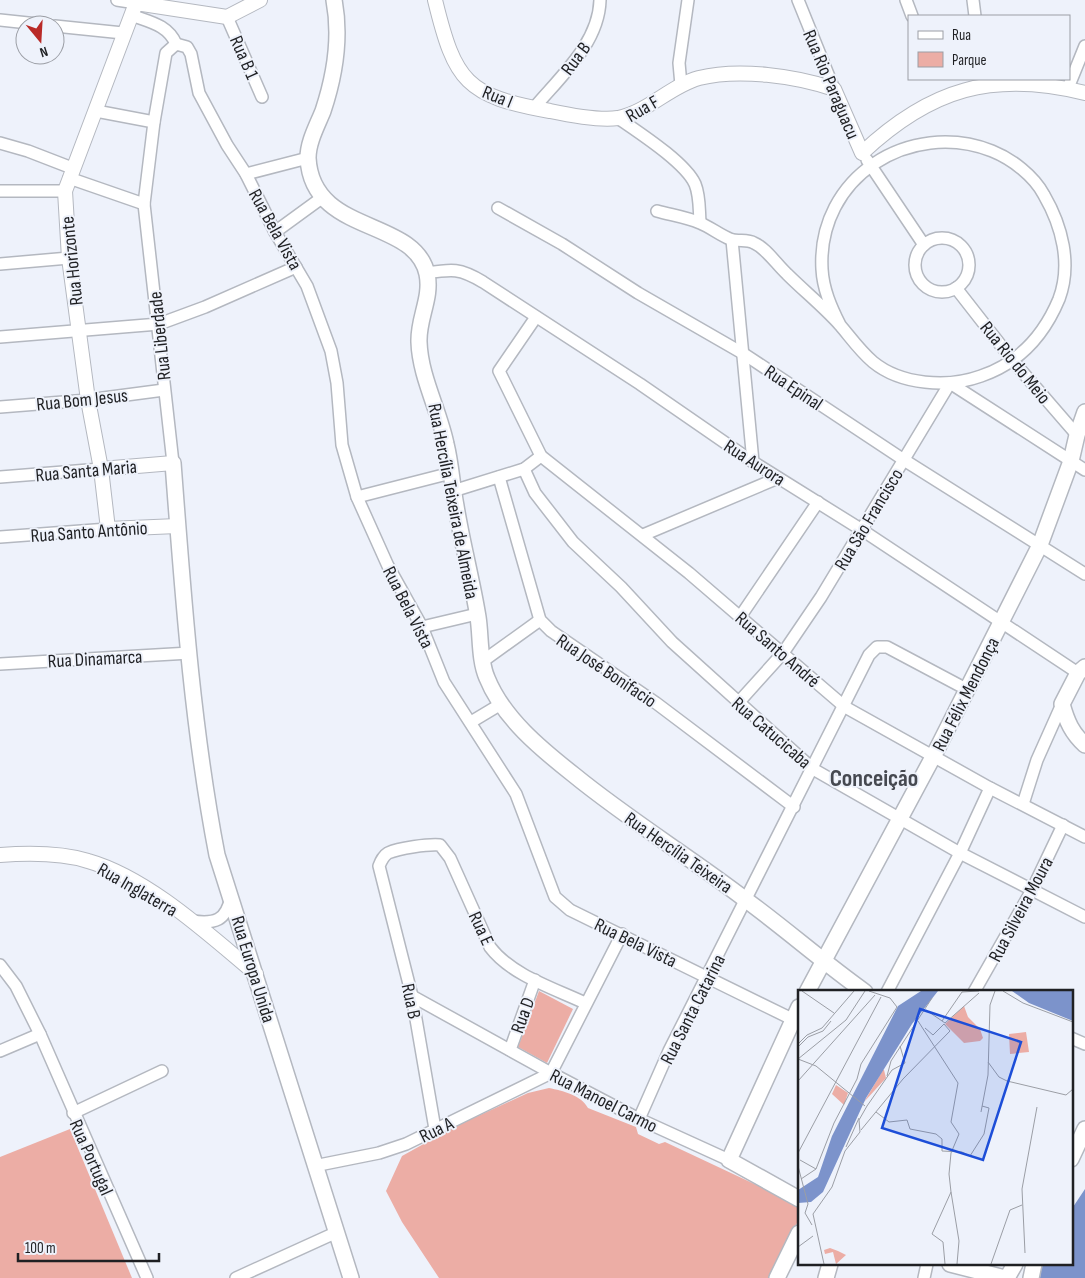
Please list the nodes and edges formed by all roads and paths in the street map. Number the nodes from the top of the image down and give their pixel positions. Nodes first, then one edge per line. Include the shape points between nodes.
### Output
1 (117, 0) edge
2 (260, 0) edge
3 (334, 0) edge
4 (435, 0) edge
5 (600, 0) edge
6 (688, 0) edge
7 (798, 0) edge
8 (906, 0) edge
9 (974, 0) edge
10 (178, 5) edge
11 (134, 9) junction
12 (912, 15) edge
13 (976, 15) edge
14 (227, 17) junction
15 (0, 20) edge
16 (15, 22) edge
17 (65, 27) edge
18 (123, 33) junction
19 (176, 44) junction
20 (1085, 46) edge
21 (976, 82) edge
22 (993, 82) edge
23 (681, 84) junction
24 (1068, 88) junction
25 (834, 89) junction
26 (1085, 92) edge
27 (262, 97) dead end
28 (534, 108) junction
29 (96, 111) junction
30 (618, 118) junction
31 (154, 122) junction
32 (0, 143) edge
33 (862, 152) junction
34 (308, 158) junction
35 (871, 165) junction
36 (246, 174) junction
37 (69, 179) junction
38 (0, 191) edge
39 (323, 197) junction
40 (144, 204) junction
41 (498, 208) dead end
42 (657, 211) dead end
43 (700, 222) junction
44 (275, 232) junction
45 (732, 240) junction
46 (924, 245) junction
47 (69, 258) junction
48 (0, 264) edge
49 (296, 267) junction
50 (427, 272) junction
51 (956, 288) junction
52 (536, 317) junction
53 (159, 324) junction
54 (840, 325) junction
55 (79, 330) junction
56 (0, 337) edge
57 (744, 354) junction
58 (1013, 361) junction
59 (950, 383) junction
60 (164, 390) junction
61 (88, 400) junction
62 (0, 407) edge
63 (1085, 412) edge
64 (1076, 435) junction
65 (541, 456) junction
66 (904, 460) junction
67 (1071, 461) junction
68 (754, 462) junction
69 (173, 463) junction
70 (524, 468) junction
71 (101, 469) junction
72 (1085, 470) edge
73 (451, 473) junction
74 (0, 477) edge
75 (499, 477) junction
76 (778, 478) junction
77 (453, 491) junction
78 (357, 497) junction
79 (818, 502) junction
80 (177, 526) junction
81 (108, 530) junction
82 (862, 530) junction
83 (643, 535) junction
84 (0, 537) edge
85 (1040, 545) junction
86 (1085, 574) edge
87 (477, 614) junction
88 (740, 617) junction
89 (540, 620) junction
90 (1001, 623) junction
91 (422, 627) junction
92 (190, 653) junction
93 (782, 653) junction
94 (482, 661) junction
95 (0, 664) edge
96 (1082, 670) edge
97 (968, 690) junction
98 (738, 703) junction
99 (501, 704) junction
100 (1062, 704) junction
101 (845, 707) junction
102 (471, 722) junction
103 (1085, 746) edge
104 (934, 755) junction
105 (813, 769) junction
106 (990, 788) junction
107 (1023, 804) junction
108 (794, 807) junction
109 (899, 820) junction
110 (1063, 825) junction
111 (1085, 837) edge
112 (960, 853) junction
113 (0, 855) edge
114 (381, 875) joint
115 (1032, 890) junction
116 (231, 897) junction
117 (747, 900) junction
118 (1085, 917) edge
119 (192, 921) junction
120 (622, 934) junction
121 (823, 962) junction
122 (0, 965) edge
123 (256, 974) junction
124 (708, 977) junction
125 (535, 980) junction
126 (808, 990) edge
127 (862, 990) edge
128 (888, 990) edge
129 (975, 990) edge
130 (412, 996) junction
131 (585, 1003) junction
132 (797, 1016) edge
133 (40, 1034) junction
134 (1072, 1038) edge
135 (1085, 1044) edge
136 (510, 1050) junction
137 (0, 1051) edge
138 (162, 1071) dead end
139 (551, 1074) junction
140 (73, 1113) junction
141 (638, 1119) junction
142 (435, 1129) junction
143 (1085, 1129) edge
144 (1072, 1153) edge
145 (729, 1160) junction
146 (314, 1166) junction
147 (798, 1198) edge
148 (335, 1233) junction
149 (798, 1235) edge
150 (958, 1266) edge
151 (1014, 1266) edge
152 (147, 1278) edge
153 (236, 1278) edge
154 (351, 1278) edge
155 (777, 1278) edge
156 (1006, 1278) edge

1 - 11 street
2 - 14 street
3 - 34 main road via 338,23 330,88
4 - 28 street, Rua I via 451,58 464,76 482,93
5 - 28 street, Rua B via 600,18 590,37
6 - 23 street, Rua F via 679,63
7 - 25 street, Rua Rio Paraguacu
8 - 12 street
9 - 13 street
10 - 11 street
10 - 14 street
11 - 18 street, Rua Horizonte
11 - 19 street via 163,26 172,34
14 - 27 street, Rua B 1
15 - 16 street
17 - 18 street
18 - 29 street, Rua Horizonte
19 - 31 street, Rua Liberdade via 166,53
19 - 36 street, Rua Bela Vista via 187,47 191,54 199,93 226,145
20 - 24 street
21 - 22 street
21 - 33 street via 904,117
22 - 24 street
23 - 25 street via 724,74 751,74 808,80
23 - 30 street, Rua F via 649,105
24 - 26 street
25 - 33 street, Rua Rio Paraguacu
28 - 30 street, Rua I via 574,116
29 - 31 street
29 - 37 street, Rua Horizonte
30 - 43 street, Rua F via 682,167 694,182 699,198
31 - 40 street, Rua Liberdade
32 - 37 street via 28,151
33 - 35 street, Rua Rio Paraguacu
34 - 36 street
34 - 39 main road via 314,181
35 - 46 street
35 - 54 street via 849,186 833,211 824,239 822,269 825,288
35 - 58 street via 894,151 921,143 948,141 975,145 1001,155 1024,170 1042,191 1056,214 1063,241 1060,295 1050,320 1034,343
36 - 44 street, Rua Bela Vista
37 - 38 street
37 - 40 street
37 - 47 street, Rua Horizonte
39 - 44 street
39 - 50 main road via 361,224 390,233 420,258
40 - 53 street, Rua Liberdade
41 - 57 street, Rua Epinal
42 - 43 street
43 - 45 street
44 - 49 street, Rua Bela Vista
45 - 54 street via 755,243
45 - 57 street
46 - 51 street via 916,262 920,281 937,291
46 - 51 street via 941,238 958,243 964,250 969,266 963,283
47 - 48 street
47 - 55 street, Rua Horizonte
49 - 53 street
49 - 78 street, Rua Bela Vista via 307,286 331,351 342,445
50 - 52 street, Rua Aurora via 452,269 467,272
50 - 73 main road, Rua Hercília Teixeira de Almeida via 428,297 419,338 422,364 439,412
51 - 58 street, Rua Rio do Meio
52 - 65 street, Rua Santo André via 499,371
52 - 68 street, Rua Aurora
53 - 55 street
53 - 60 street, Rua Liberdade
54 - 59 street via 853,344 875,364 897,376
55 - 56 street
55 - 61 street, Rua Horizonte
57 - 66 street, Rua Epinal
57 - 68 street
58 - 59 street via 994,372
58 - 64 street, Rua Rio do Meio
59 - 66 street, Rua São Francisco
59 - 67 street
60 - 61 street, Rua Bom Jesus
60 - 69 street, Rua Liberdade
61 - 62 street, Rua Bom Jesus
61 - 71 street, Rua Horizonte
63 - 64 main road, Rua Félix Mendonça
64 - 67 main road, Rua Félix Mendonça
65 - 70 street
65 - 83 street, Rua Santo André
66 - 82 street, Rua São Francisco
66 - 85 street, Rua Epinal
67 - 72 street
67 - 85 main road, Rua Félix Mendonça
68 - 76 street, Rua Aurora
69 - 71 street, Rua Santa Maria
69 - 80 main road, Rua Liberdade
70 - 75 street
70 - 98 street, Rua Catucicaba via 535,494 573,542
71 - 74 street, Rua Santa Maria
71 - 81 street, Rua Horizonte
73 - 77 main road, Rua Hercília Teixeira de Almeida
73 - 78 street
75 - 77 street
75 - 89 street, Rua José Bonifacio
76 - 79 street, Rua Aurora
76 - 83 street
77 - 87 main road, Rua Hercília Teixeira de Almeida
78 - 91 street, Rua Bela Vista via 388,566
79 - 82 street, Rua Aurora
79 - 88 street
80 - 81 street, Rua Santo Antônio
80 - 92 main road, Rua Liberdade
81 - 84 street, Rua Santo Antônio
82 - 90 street, Rua Aurora
82 - 93 street, Rua São Francisco
83 - 88 street, Rua Santo André
85 - 86 street, Rua Epinal
85 - 90 main road, Rua Félix Mendonça
87 - 91 street
87 - 94 main road, Rua Hercília Teixeira de Almeida
88 - 93 street, Rua Santo André
89 - 94 street
89 - 108 street, Rua José Bonifacio via 550,631 656,703
90 - 96 street, Rua Aurora
90 - 97 main road, Rua Félix Mendonça
91 - 102 street, Rua Bela Vista via 444,682
92 - 95 street, Rua Dinamarca
92 - 116 main road, Rua Europa Unida via 206,799 217,855
93 - 98 street, Rua São Francisco
93 - 101 street, Rua Santo André
94 - 99 main road, Rua Hercília Teixeira de Almeida
96 - 100 main road
97 - 101 street, Rua Santa Catarina via 887,647 877,647 869,655
97 - 104 main road, Rua Félix Mendonça
98 - 105 street, Rua Catucicaba
99 - 102 street
99 - 117 main road, Rua Hercília Teixeira via 551,757 595,793
100 - 103 main road via 1067,722
100 - 107 street via 1037,760
101 - 104 street, Rua Santo André
101 - 105 street, Rua Santa Catarina
102 - 120 street, Rua Bela Vista via 523,808 556,897 570,910
104 - 106 street, Rua Santo André
104 - 109 main road, Rua Félix Mendonça
105 - 108 street, Rua Santa Catarina
105 - 109 street, Rua Catucicaba
106 - 107 street, Rua Santo André
106 - 112 street
107 - 110 street, Rua Santo André
108 - 117 street, Rua Santa Catarina
109 - 112 street, Rua Catucicaba
109 - 121 main road, Rua Félix Mendonça
110 - 111 street, Rua Santo André
110 - 115 street, Rua Silveira Moura
112 - 115 street, Rua Catucicaba
112 - 128 street
113 - 119 street, Rua Inglaterra via 86,860 134,882
114 - 125 street, Rua E via 379,866 389,853 440,845 450,858 490,947 498,957
114 - 130 street, Rua B
115 - 118 street, Rua Catucicaba
115 - 129 street, Rua Silveira Moura
116 - 119 street via 223,917 209,924
116 - 123 main road, Rua Europa Unida
117 - 121 main road, Rua Hercília Teixeira
117 - 124 street, Rua Santa Catarina
119 - 123 street, Rua Inglaterra
120 - 124 street, Rua Bela Vista
120 - 131 street
121 - 126 main road, Rua Félix Mendonça
121 - 127 main road, Rua Hercília Teixeira
122 - 133 street, Rua Portugal via 16,986
123 - 146 main road, Rua Europa Unida
124 - 132 street, Rua Bela Vista
124 - 141 street, Rua Santa Catarina
125 - 131 street, Rua E
125 - 136 street, Rua D
130 - 136 street, Rua Manoel Carmo
130 - 142 street, Rua B
131 - 139 street
132 - 145 main road
133 - 137 street
133 - 140 street, Rua Portugal
134 - 135 street
136 - 139 street, Rua Manoel Carmo
138 - 140 street
139 - 141 street, Rua Manoel Carmo
139 - 142 street, Rua A
140 - 152 street, Rua Portugal
141 - 145 street, Rua Manoel Carmo
142 - 146 street, Rua A via 406,1144
143 - 144 main road
145 - 147 main road, Rua Manoel Carmo
146 - 148 main road, Rua Europa Unida
148 - 153 street
148 - 154 main road, Rua Europa Unida
149 - 155 main road
150 - 156 main road
151 - 156 main road

